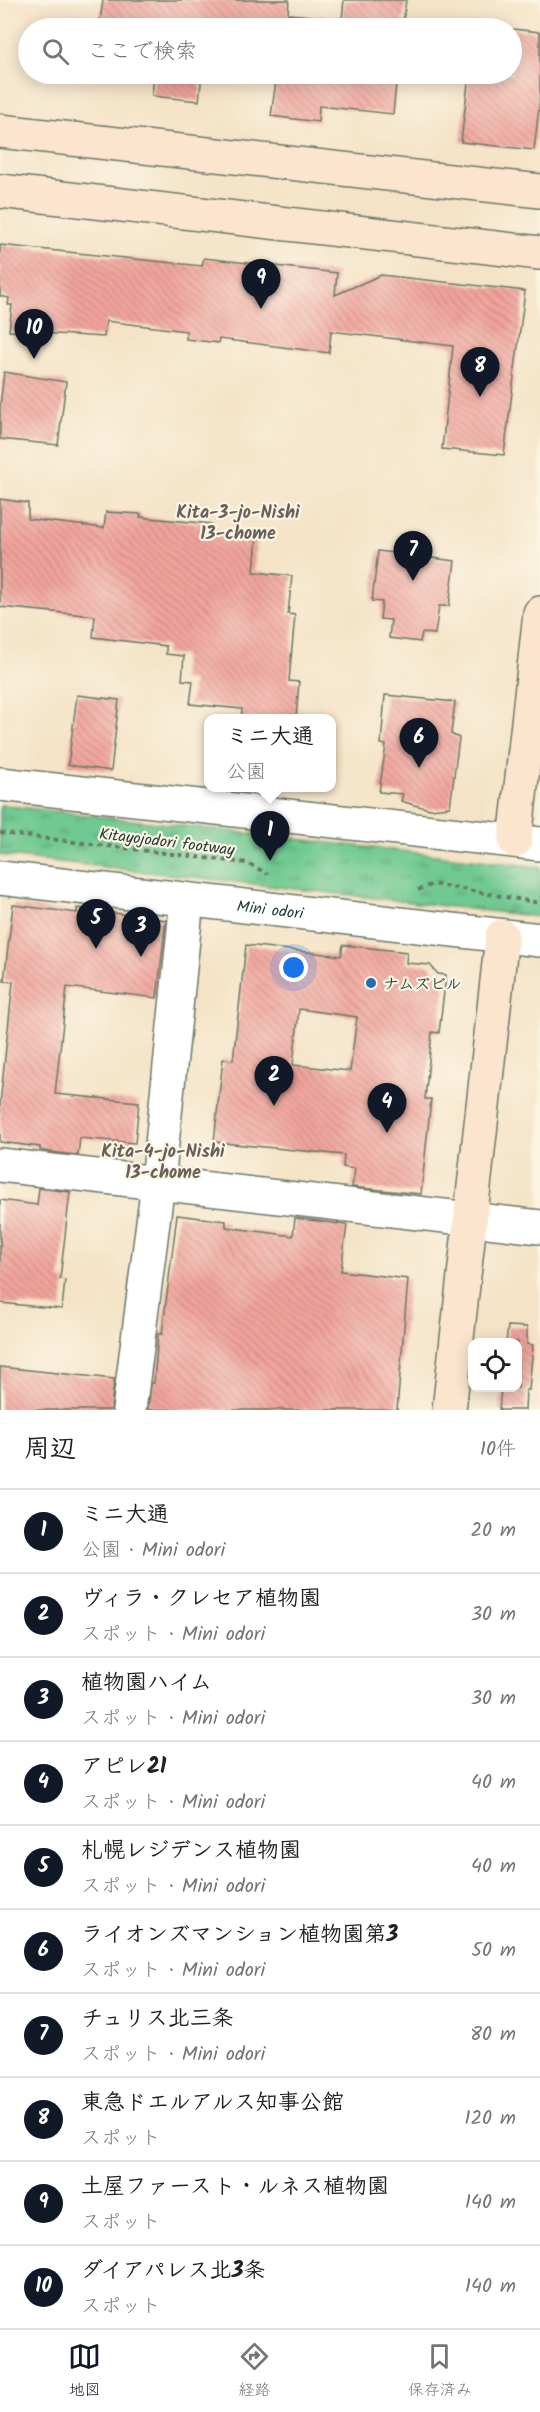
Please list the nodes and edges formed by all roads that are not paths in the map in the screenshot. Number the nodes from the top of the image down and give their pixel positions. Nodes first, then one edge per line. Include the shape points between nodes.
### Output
1 (0, 131) edge
2 (0, 191) edge
3 (540, 191) edge
4 (540, 253) edge
5 (540, 614) edge
6 (0, 784) edge
7 (527, 842) edge
8 (0, 878) edge
9 (187, 900) junction
10 (502, 936) junction
11 (540, 940) edge
12 (0, 1166) edge
13 (158, 1183) junction
14 (470, 1218) junction
15 (540, 1227) edge
16 (129, 1410) edge
17 (449, 1410) edge

1 - 3 street
2 - 4 street
5 - 7 street
6 - 7 street
8 - 9 street, Mini odori
9 - 10 street, Mini odori
9 - 13 street
10 - 11 street, Mini odori
10 - 14 street
12 - 13 street
13 - 14 street
13 - 16 street
14 - 15 street
14 - 17 street

